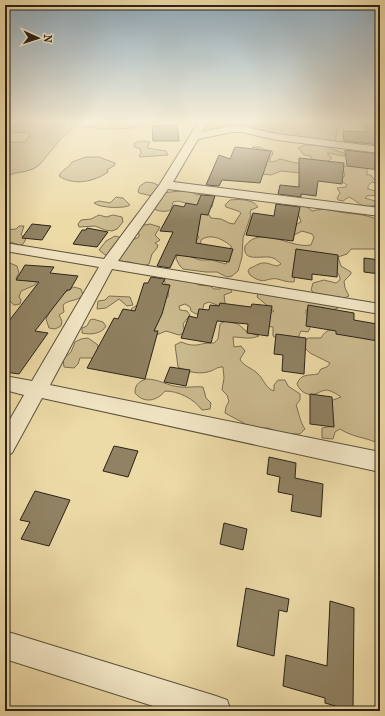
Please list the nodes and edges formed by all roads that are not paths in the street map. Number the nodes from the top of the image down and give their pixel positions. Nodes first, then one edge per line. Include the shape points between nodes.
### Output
1 (183, 154) edge
2 (165, 184) junction
3 (380, 212) edge
4 (5, 247) edge
5 (108, 264) junction
6 (380, 309) edge
7 (5, 383) edge
8 (38, 391) junction
9 (5, 447) edge
10 (380, 462) edge
11 (5, 645) edge
12 (216, 711) edge

1 - 2 street
2 - 3 street
2 - 5 street
4 - 5 street
5 - 6 street
5 - 8 street
7 - 8 street
8 - 9 street
8 - 10 street
11 - 12 street

